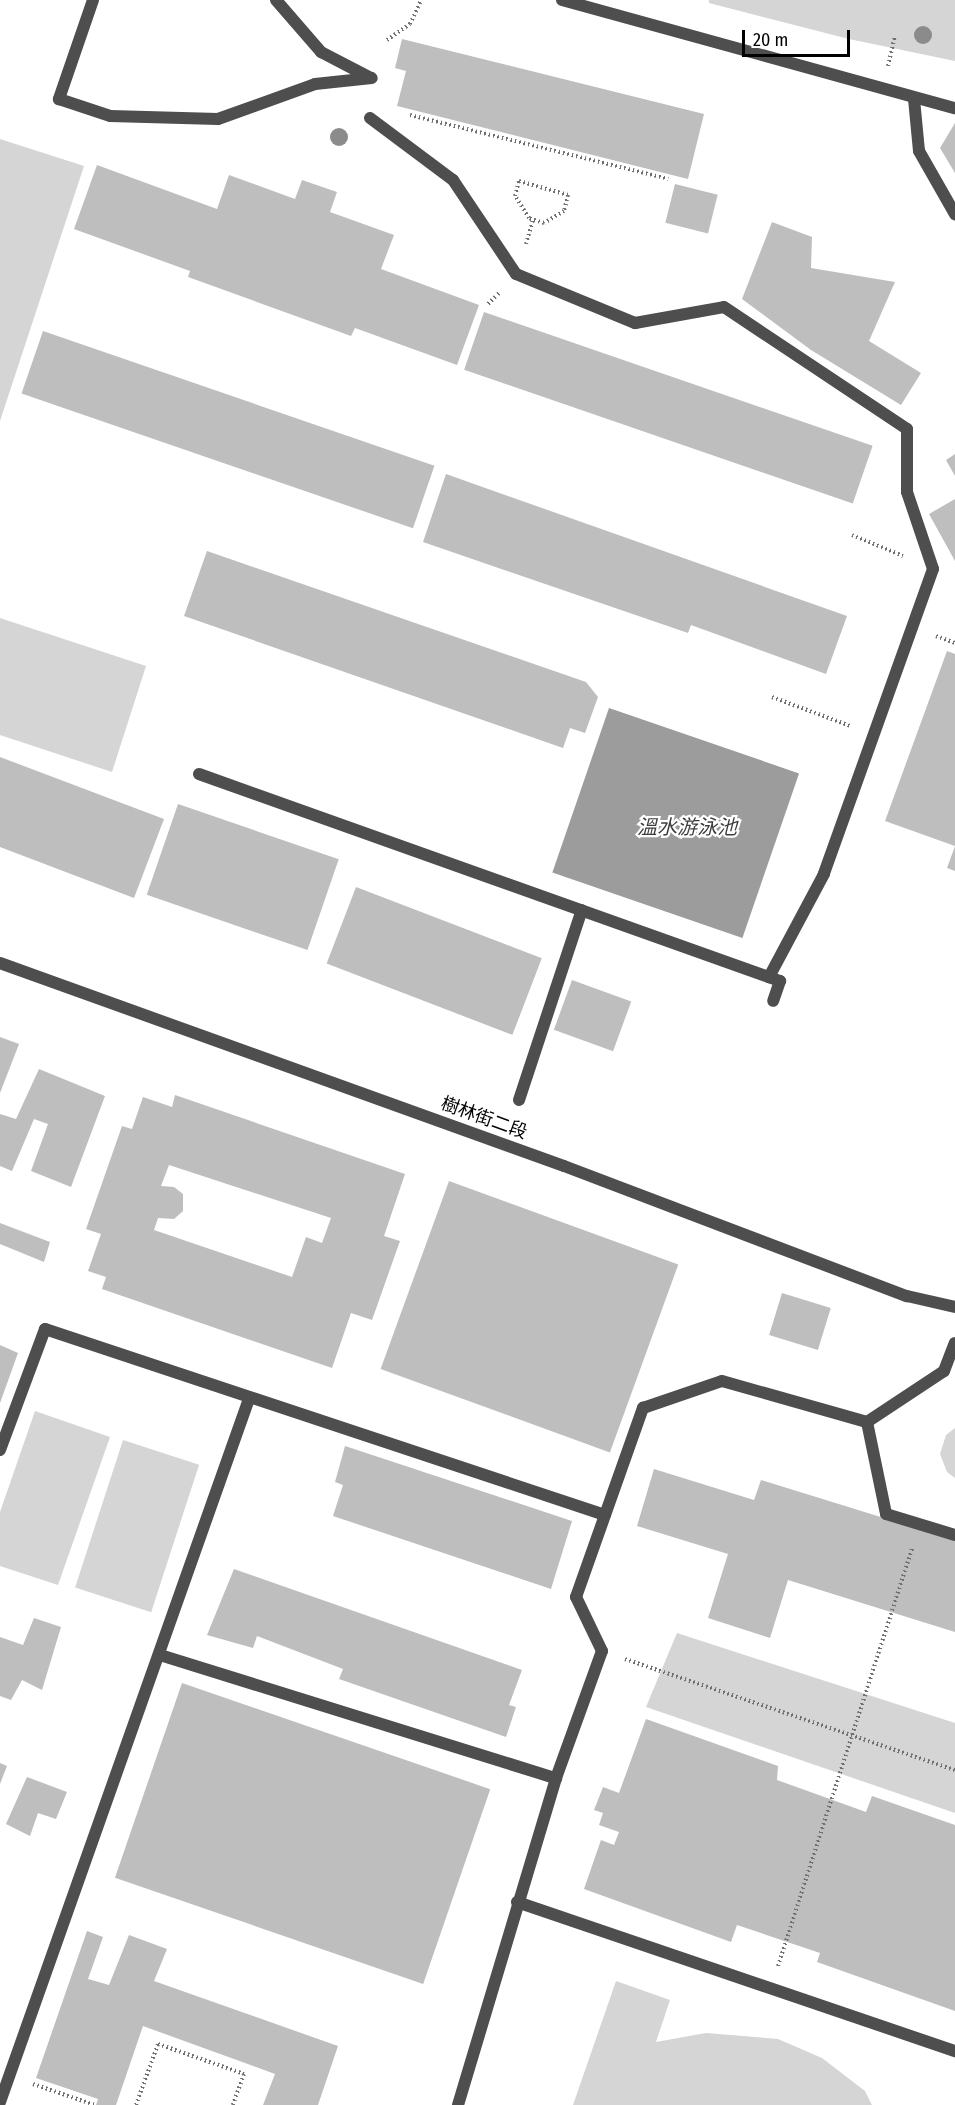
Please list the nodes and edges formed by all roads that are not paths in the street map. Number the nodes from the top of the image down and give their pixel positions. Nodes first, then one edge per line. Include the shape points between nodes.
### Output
1 (93, 0) edge
2 (276, 0) edge
3 (562, 0) edge
4 (914, 99) junction
5 (955, 108) edge
6 (370, 118) dead end
7 (955, 214) edge
8 (199, 774) dead end
9 (582, 910) junction
10 (0, 963) edge
11 (769, 977) junction
12 (773, 1001) dead end
13 (519, 1100) dead end
14 (955, 1307) edge
15 (955, 1343) edge
16 (949, 1372) edge
17 (249, 1399) junction
18 (867, 1422) junction
19 (0, 1450) edge
20 (605, 1515) junction
21 (955, 1535) edge
22 (160, 1655) junction
23 (556, 1778) junction
24 (517, 1902) junction
25 (955, 2051) edge
26 (0, 2102) edge
27 (458, 2105) edge

1 - 2 street via 59,99 110,116 218,119 315,84 372,78 321,52
3 - 4 street
4 - 5 street
4 - 7 street via 919,152
6 - 11 street via 453,180 516,274 635,323 724,307 907,429 907,492 933,569 824,874
8 - 9 street
9 - 11 street
9 - 13 street
10 - 14 street, 樹林街二段 via 564,1166 907,1296
11 - 12 street via 780,981
15 - 16 street
16 - 18 street
17 - 19 street via 45,1329
17 - 20 street
17 - 22 street
18 - 20 street via 722,1381 643,1407
18 - 21 street via 886,1514
20 - 23 street via 576,1598 602,1651
22 - 23 street
22 - 26 street
23 - 24 street
24 - 25 street
24 - 27 street

